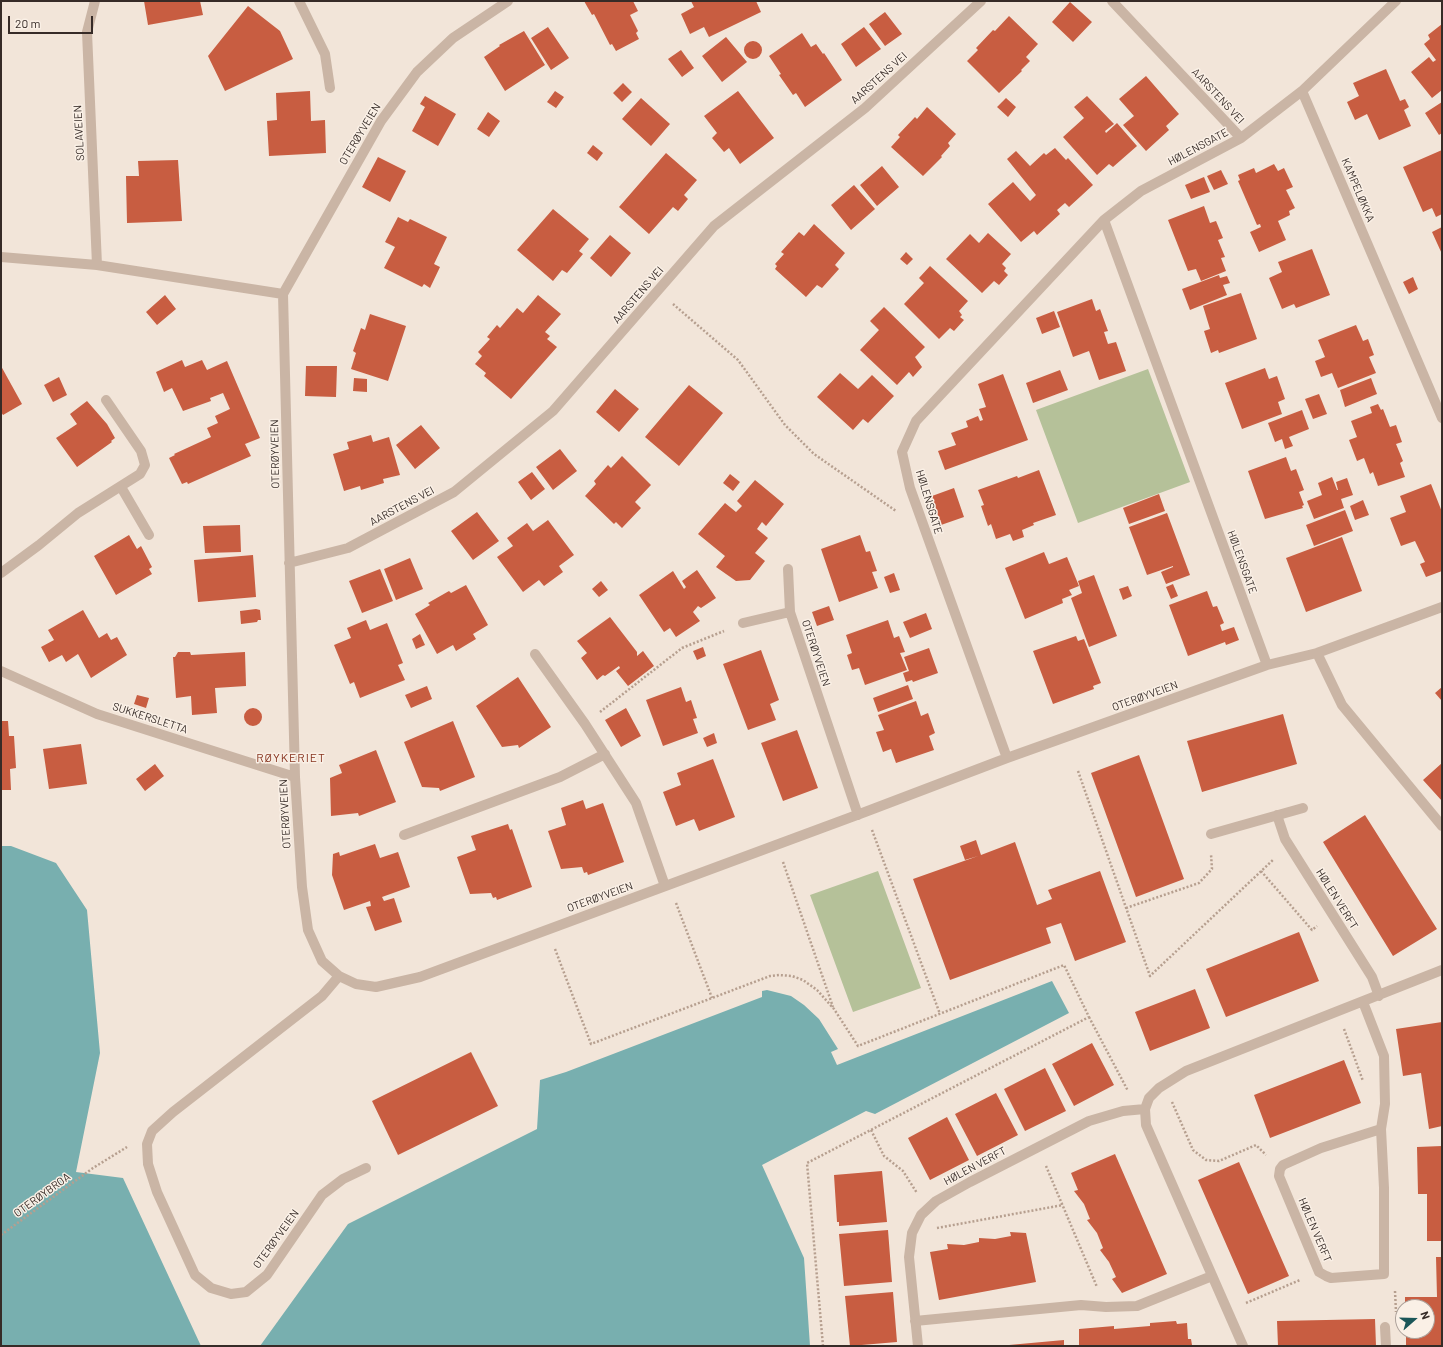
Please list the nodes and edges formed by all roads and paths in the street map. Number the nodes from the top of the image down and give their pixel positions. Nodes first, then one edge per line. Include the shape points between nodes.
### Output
1 (94, 1) edge
2 (298, 1) edge
3 (508, 1) edge
4 (981, 1) edge
5 (1112, 1) edge
6 (1396, 1) edge
7 (330, 88) dead end
8 (1302, 91) junction
9 (1240, 138) junction
10 (1104, 220) junction
11 (1, 257) edge
12 (97, 265) junction
13 (657, 291) junction
14 (284, 294) junction
15 (106, 400) dead end
16 (1442, 418) edge
17 (121, 487) junction
18 (919, 515) junction
19 (149, 535) dead end
20 (290, 563) junction
21 (788, 569) dead end
22 (1, 573) edge
23 (1442, 607) edge
24 (790, 612) junction
25 (743, 623) joint
26 (1317, 653) junction
27 (535, 654) dead end
28 (1267, 665) junction
29 (1, 671) edge
30 (585, 724) junction
31 (605, 754) junction
32 (1007, 758) junction
33 (1078, 771) dead end
34 (295, 777) junction
35 (1303, 808) dead end
36 (861, 814) junction
37 (1277, 815) junction
38 (1442, 826) edge
39 (1210, 834) joint
40 (404, 835) dead end
41 (777, 845) junction
42 (1288, 846) junction
43 (1261, 872) junction
44 (667, 885) junction
45 (1126, 908) junction
46 (1333, 916) junction
47 (548, 930) junction
48 (1442, 970) edge
49 (339, 976) junction
50 (1379, 996) junction
51 (712, 998) junction
52 (1363, 1002) junction
53 (834, 1009) junction
54 (1337, 1012) junction
55 (940, 1014) junction
56 (1089, 1017) junction
57 (1365, 1084) dead end
58 (1159, 1088) junction
59 (1142, 1109) junction
60 (1381, 1129) junction
61 (871, 1130) junction
62 (147, 1144) junction
63 (1038, 1148) junction
64 (366, 1168) dead end
65 (1280, 1169) junction
66 (1063, 1205) junction
67 (927, 1209) junction
68 (912, 1233) junction
69 (1, 1235) edge
70 (1320, 1272) junction
71 (1212, 1276) junction
72 (1106, 1307) junction
73 (1227, 1311) junction
74 (916, 1321) junction
75 (1385, 1327) dead end
76 (823, 1346) edge
77 (918, 1346) edge
78 (1243, 1346) edge
79 (1386, 1346) edge

1 - 12 street, SOLAVEIEN via 87,32
2 - 7 street via 325,54
3 - 14 street, OTERØYVEIEN via 453,38 417,72 381,121
4 - 13 street, AARSTENS VEI via 865,108 714,226
5 - 9 street, AARSTENS VEI
6 - 8 street
8 - 9 street, HØLENSGATE
8 - 16 street, KAMPELØKKA
9 - 10 street, HØLENSGATE via 1141,191
10 - 18 street, HØLENSGATE via 916,422 902,452
10 - 28 street, HØLENSGATE
11 - 12 street
12 - 14 street
13 - 18 path via 738,360 785,425 814,454 908,519
13 - 20 street, AARSTENS VEI via 553,411 454,492 348,548
14 - 20 street, OTERØYVEIEN
15 - 17 street via 141,451 145,465 140,474
17 - 19 street
17 - 22 street via 78,513
18 - 32 street, HØLENSGATE
20 - 34 street, OTERØYVEIEN
21 - 24 street, OTERØYVEIEN
23 - 26 street, OTERØYVEIEN
24 - 25 street, OTERØYVEIEN
24 - 36 street, OTERØYVEIEN
25 - 30 path via 682,648
26 - 28 street, OTERØYVEIEN
26 - 38 street via 1342,705
27 - 30 street
28 - 32 street, OTERØYVEIEN
29 - 34 street, SUKKERSLETTA via 98,714
30 - 31 street
31 - 40 street via 560,776
31 - 44 street via 636,803
32 - 36 street, OTERØYVEIEN
33 - 45 path
34 - 49 street, OTERØYVEIEN via 302,887 308,930 322,961
35 - 37 street
36 - 41 street, OTERØYVEIEN
36 - 55 path
37 - 39 street
37 - 42 street, HØLEN VERFT
39 - 45 path via 1212,869 1199,883
41 - 44 street, OTERØYVEIEN
41 - 53 path
42 - 43 path
42 - 46 street, HØLEN VERFT
43 - 45 path via 1150,976
43 - 46 path via 1312,930
44 - 47 street, OTERØYVEIEN
44 - 51 path
46 - 50 street, HØLEN VERFT via 1372,977
47 - 49 street, OTERØYVEIEN via 420,977 376,987 356,984
47 - 51 path via 591,1044
48 - 50 street
49 - 62 street via 322,996 173,1112 152,1131
50 - 52 street
51 - 53 path via 770,976 792,976 817,990
52 - 54 street
52 - 60 street, HØLEN VERFT via 1384,1056
53 - 55 path via 858,1046
54 - 57 path
54 - 58 street via 1186,1071
55 - 56 path via 1064,965
56 - 59 path
56 - 61 path
58 - 59 street
58 - 65 path via 1174,1104 1193,1150 1206,1160 1219,1161 1256,1145
59 - 63 street, HØLEN VERFT via 1123,1111 1089,1121
59 - 71 street via 1146,1125
60 - 65 street via 1321,1148
60 - 70 street, HØLEN VERFT via 1384,1274 1331,1278
61 - 67 path via 884,1156 907,1175
61 - 76 path via 807,1163
62 - 64 street, OTERØYVEIEN via 148,1164 157,1192 195,1275 211,1288 231,1294 246,1292 267,1275 322,1195 343,1179
62 - 69 path, OTERØYBROA via 128,1146 93,1168
63 - 66 path
63 - 67 street, HØLEN VERFT via 970,1182
65 - 70 street, HØLEN VERFT via 1279,1176
66 - 68 path
66 - 72 path
67 - 68 street, HØLEN VERFT
68 - 74 street, HØLEN VERFT via 909,1256
70 - 73 path
71 - 72 street via 1137,1306
71 - 73 street
72 - 74 street via 1081,1305
73 - 78 street
74 - 77 street, HØLEN VERFT
75 - 79 street

